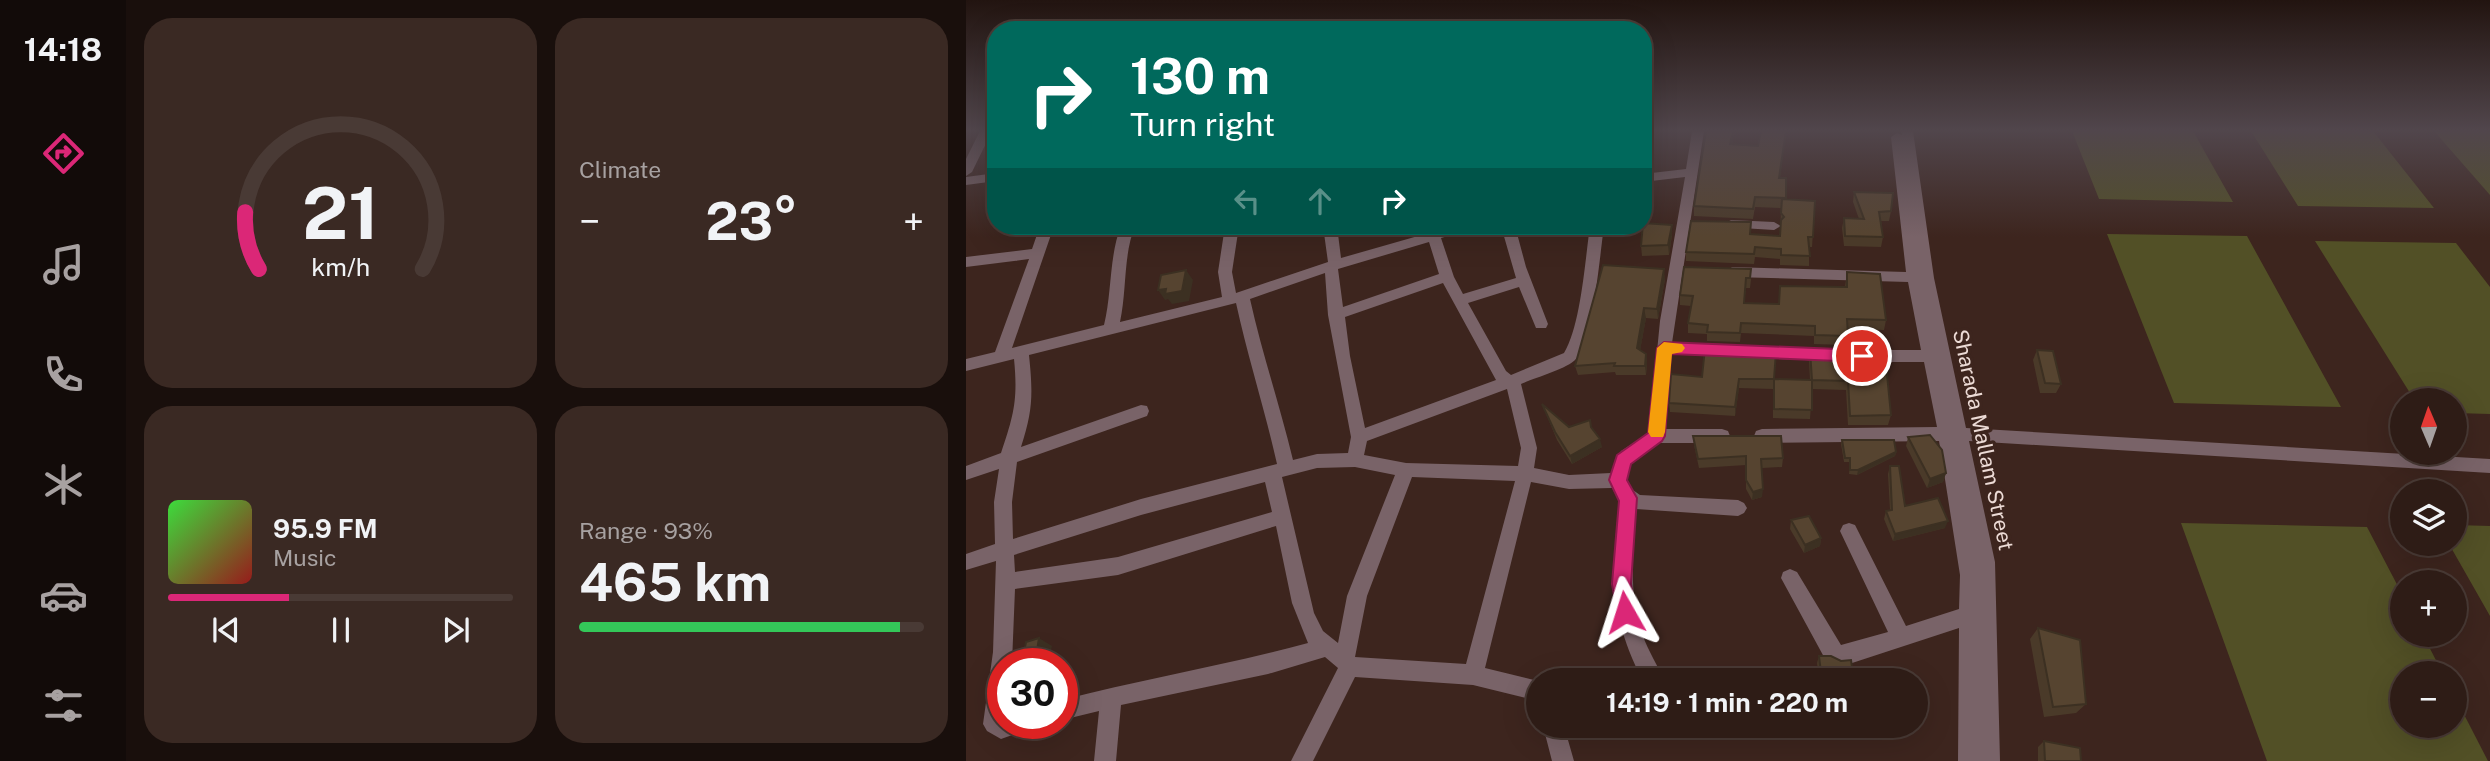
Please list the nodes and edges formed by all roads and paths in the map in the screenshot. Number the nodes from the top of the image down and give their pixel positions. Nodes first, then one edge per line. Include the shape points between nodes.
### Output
1 (1693, 167) edge
2 (1900, 167) edge
3 (1912, 167) edge
4 (1692, 172) junction
5 (1652, 177) edge
6 (987, 178) edge
7 (966, 181) edge
8 (1722, 224) edge
9 (1774, 226) dead end
10 (1044, 235) edge
11 (1124, 235) edge
12 (1231, 235) edge
13 (1331, 235) edge
14 (1440, 235) edge
15 (1511, 235) edge
16 (1596, 235) edge
17 (1434, 237) junction
18 (1038, 253) junction
19 (967, 264) edge
20 (1333, 265) junction
21 (1711, 271) edge
22 (1447, 277) junction
23 (1914, 277) junction
24 (1525, 280) junction
25 (1236, 298) junction
26 (1460, 300) junction
27 (1335, 315) junction
28 (1541, 324) dead end
29 (1111, 330) junction
30 (1664, 348) junction
31 (1021, 351) junction
32 (1002, 355) junction
33 (1928, 356) junction
34 (966, 365) edge
35 (1509, 382) junction
36 (1141, 411) dead end
37 (1953, 434) junction
38 (1657, 436) junction
39 (1359, 437) junction
40 (1009, 456) junction
41 (1356, 460) junction
42 (2490, 466) edge
43 (1279, 470) junction
44 (1406, 470) junction
45 (966, 473) edge
46 (1525, 474) junction
47 (1618, 480) junction
48 (1628, 498) junction
49 (1738, 508) dead end
50 (1281, 517) junction
51 (1849, 531) dead end
52 (1007, 549) junction
53 (966, 562) edge
54 (1790, 578) dead end
55 (1006, 582) junction
56 (1970, 615) junction
57 (1901, 637) junction
58 (1003, 648) edge
59 (1324, 648) junction
60 (1347, 663) junction
61 (1647, 668) edge
62 (1473, 675) junction
63 (1526, 688) edge
64 (1111, 699) junction
65 (1078, 706) edge
66 (1556, 738) edge
67 (1105, 761) edge
68 (1302, 761) edge
69 (1563, 761) edge
70 (1969, 761) edge
71 (1989, 761) edge

1 - 4 street
2 - 23 street, Sharada Mallam Street
3 - 37 street, Sharada Mallam Street
4 - 5 street
4 - 30 street via 1683,270 1666,324
6 - 7 street
8 - 9 street
10 - 18 street
11 - 29 street
12 - 25 street via 1225,272
13 - 20 street
14 - 17 street
15 - 24 street
16 - 35 street via 1574,351 1566,359
17 - 20 street
17 - 22 street
18 - 19 street
18 - 32 street
20 - 25 street
20 - 27 street
21 - 23 street
22 - 26 street
22 - 27 street
23 - 33 street, Sharada Mallam Street
24 - 26 street
24 - 28 street
25 - 29 street
25 - 43 street via 1273,410
26 - 35 street via 1500,375
27 - 39 street
29 - 31 street
30 - 33 street
30 - 38 street
31 - 32 street
31 - 40 street via 1023,414
32 - 34 street
33 - 37 street, Sharada Mallam Street
35 - 39 street
35 - 46 street via 1514,386 1530,448
36 - 40 street
37 - 38 street
37 - 42 street
37 - 56 street, Sharada Mallam Street
37 - 71 street, Sharada Mallam Street via 1986,562
38 - 47 street via 1623,460
39 - 41 street
40 - 45 street
40 - 52 street via 1003,502
41 - 43 street via 1335,459
41 - 44 street
43 - 50 street
43 - 52 street
44 - 46 street
44 - 60 street via 1357,596
46 - 47 street via 1569,482
46 - 62 street
47 - 48 street
48 - 49 street
48 - 61 street via 1621,584 1635,644
50 - 55 street via 1118,566
50 - 59 street via 1299,600
51 - 57 street
52 - 53 street
52 - 55 street
54 - 57 street via 1830,650 1839,655
55 - 58 street
56 - 57 street
56 - 70 street, Sharada Mallam Street
59 - 60 street
59 - 64 street
60 - 62 street
60 - 68 street
62 - 63 street
64 - 65 street
64 - 67 street
66 - 69 street

